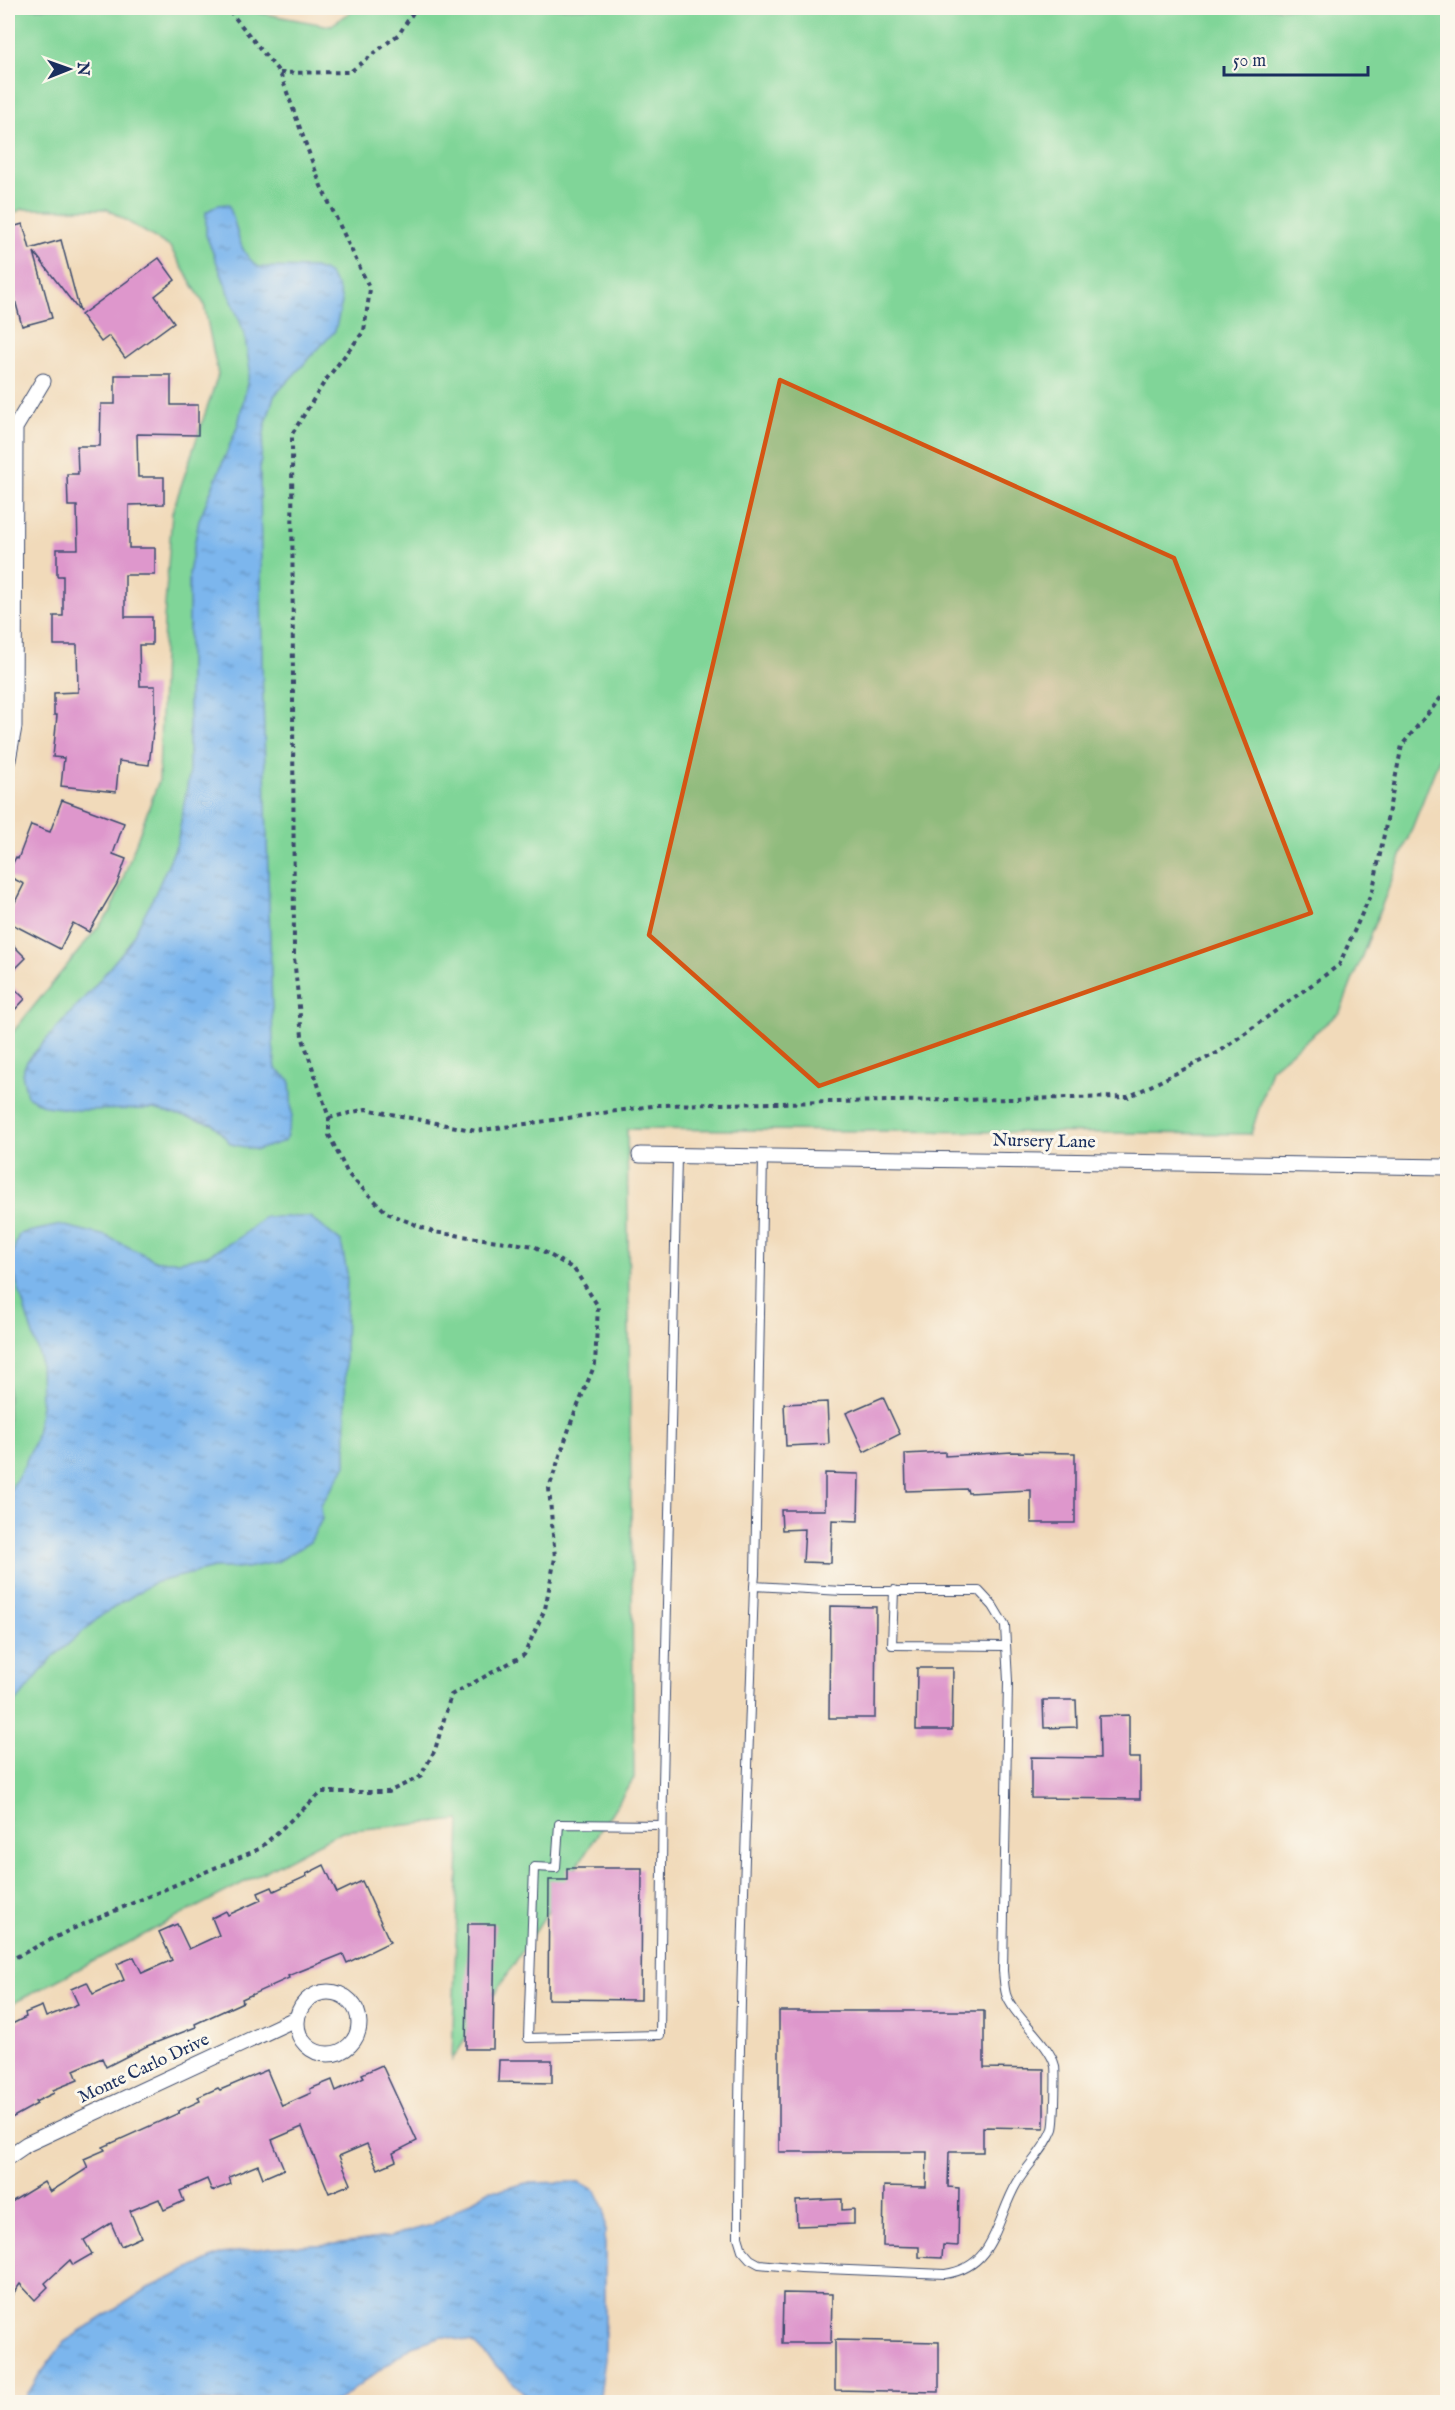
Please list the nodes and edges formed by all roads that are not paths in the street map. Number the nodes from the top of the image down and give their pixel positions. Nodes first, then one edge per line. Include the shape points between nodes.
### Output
1 (42, 381) dead end
2 (8, 760) edge
3 (640, 1155) dead end
4 (677, 1156) junction
5 (763, 1157) junction
6 (1448, 1167) edge
7 (754, 1586) junction
8 (894, 1590) junction
9 (1006, 1646) junction
10 (662, 1825) junction
11 (297, 2018) junction
12 (8, 2157) edge

1 - 2 street via 15,428 14,727
3 - 4 street, Nursery Lane
4 - 5 street, Nursery Lane
4 - 10 lane
5 - 6 street, Nursery Lane
5 - 7 lane
7 - 8 lane
7 - 9 lane via 738,2113 738,2237 742,2250 759,2264 959,2272 976,2261 994,2237 1017,2184 1054,2127 1055,2066 1006,1996 1003,1971
8 - 9 lane via 979,1591 1005,1626
8 - 9 lane via 892,1645
10 - 10 lane via 660,2035 528,2038 534,1867 556,1868 559,1824
11 - 11 street, Monte Carlo Drive via 301,2037 314,2051 324,2054 343,2051 359,2028 355,2007 348,1999 328,1992 308,2000
11 - 12 street, Monte Carlo Drive via 27,2144

